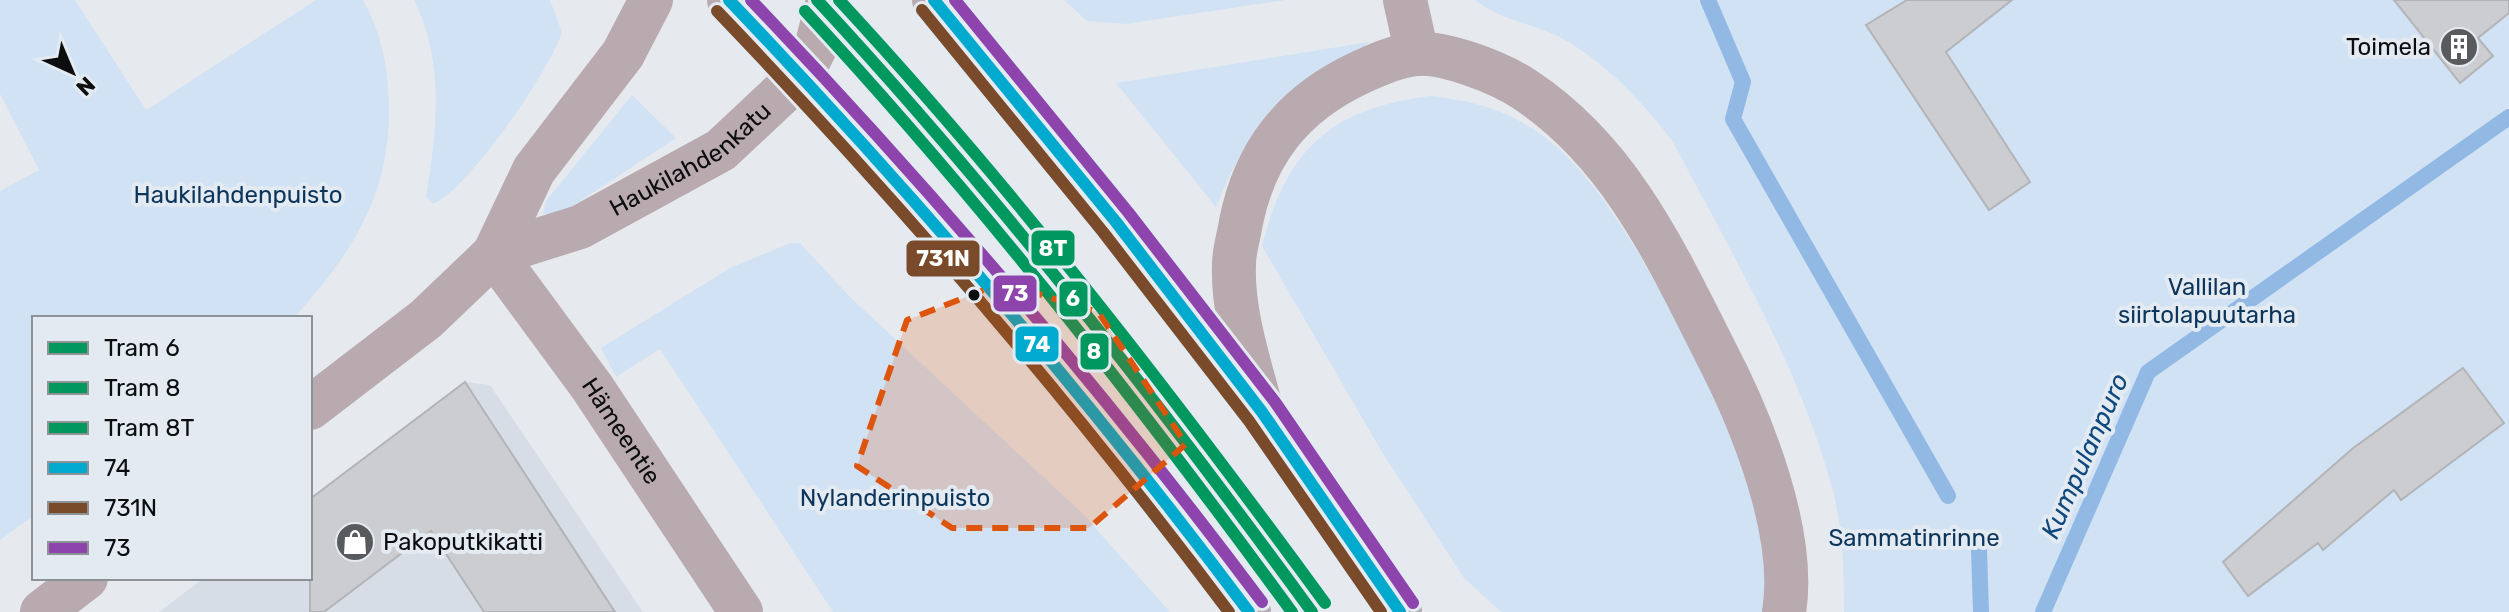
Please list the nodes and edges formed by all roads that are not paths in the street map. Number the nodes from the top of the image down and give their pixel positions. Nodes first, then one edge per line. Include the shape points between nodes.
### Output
1 (651, 0) edge
2 (729, 0) edge
3 (828, 0) edge
4 (934, 0) edge
5 (1405, 0) edge
6 (1417, 54) junction
7 (802, 74) junction
8 (494, 254) junction
9 (312, 406) edge
10 (1262, 412) junction
11 (83, 580) edge
12 (42, 612) edge
13 (741, 612) edge
14 (1249, 612) edge
15 (1400, 612) edge
16 (1784, 612) edge

1 - 8 street, Haukilahdenkatu via 623,54 534,170
2 - 7 main road
3 - 7 street, Haukilahdenkatu via 817,44
4 - 10 main road via 1116,222
5 - 6 street
6 - 10 street via 1333,85 1301,109 1274,137 1252,178 1233,262 1237,308
6 - 16 street via 1481,69 1523,88 1591,144 1619,177 1744,407 1776,509 1787,591
7 - 8 street, Haukilahdenkatu via 721,150 696,165 580,227
7 - 14 main road via 1054,359
8 - 9 street, Haukilahdenkatu via 426,319
8 - 13 street, Hämeentie via 592,387
10 - 15 main road
11 - 12 street

